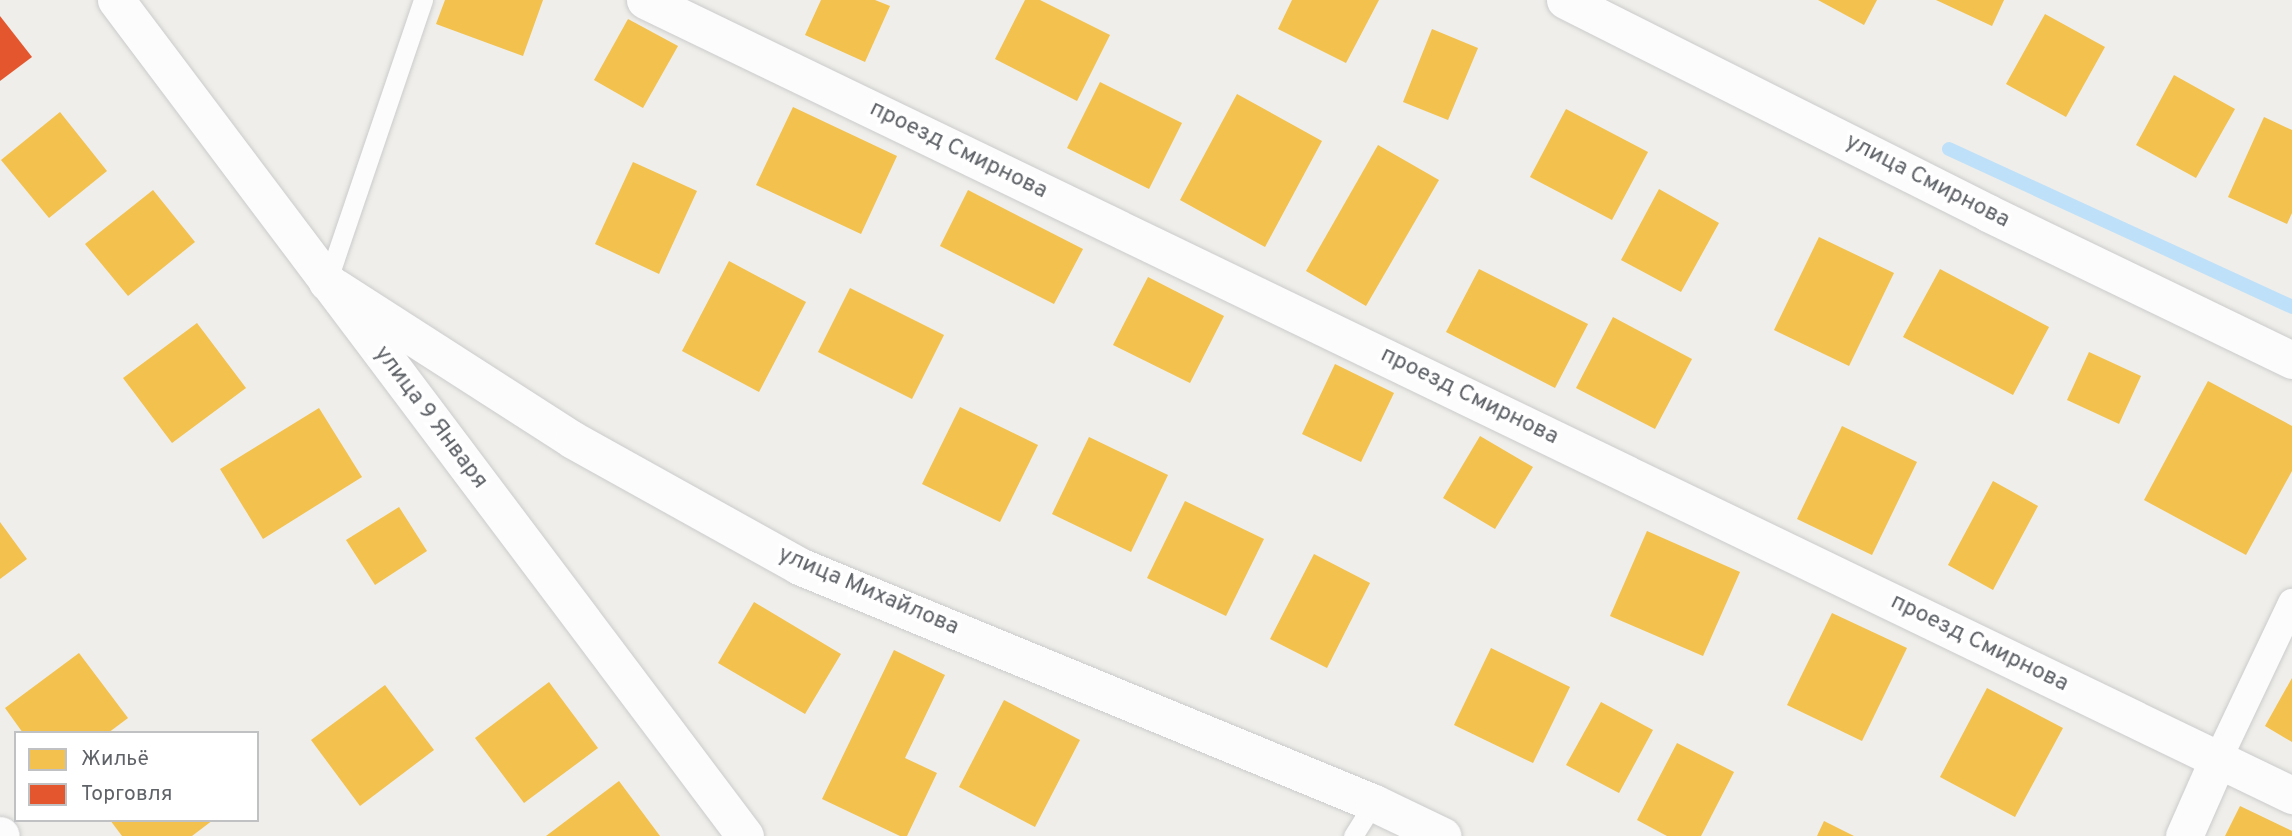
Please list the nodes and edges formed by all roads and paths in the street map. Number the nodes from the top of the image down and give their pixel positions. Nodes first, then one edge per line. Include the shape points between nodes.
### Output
1 (116, 0) edge
2 (423, 0) edge
3 (645, 0) edge
4 (1565, 0) edge
5 (327, 282) junction
6 (2292, 360) edge
7 (2292, 603) edge
8 (2218, 759) junction
9 (2292, 795) edge
10 (1374, 803) junction
11 (745, 836) edge
12 (1353, 836) edge
13 (1443, 836) edge
14 (2184, 836) edge

1 - 5 street, улица 9 Января
2 - 5 lane
3 - 8 street, проезд Смирнова
4 - 6 street, улица Смирнова
5 - 10 street, улица Михайлова via 573,440 799,566
5 - 11 street, улица 9 Января
7 - 8 street
8 - 9 street, проезд Смирнова
8 - 14 street
10 - 12 lane
10 - 13 street, улица Михайлова

